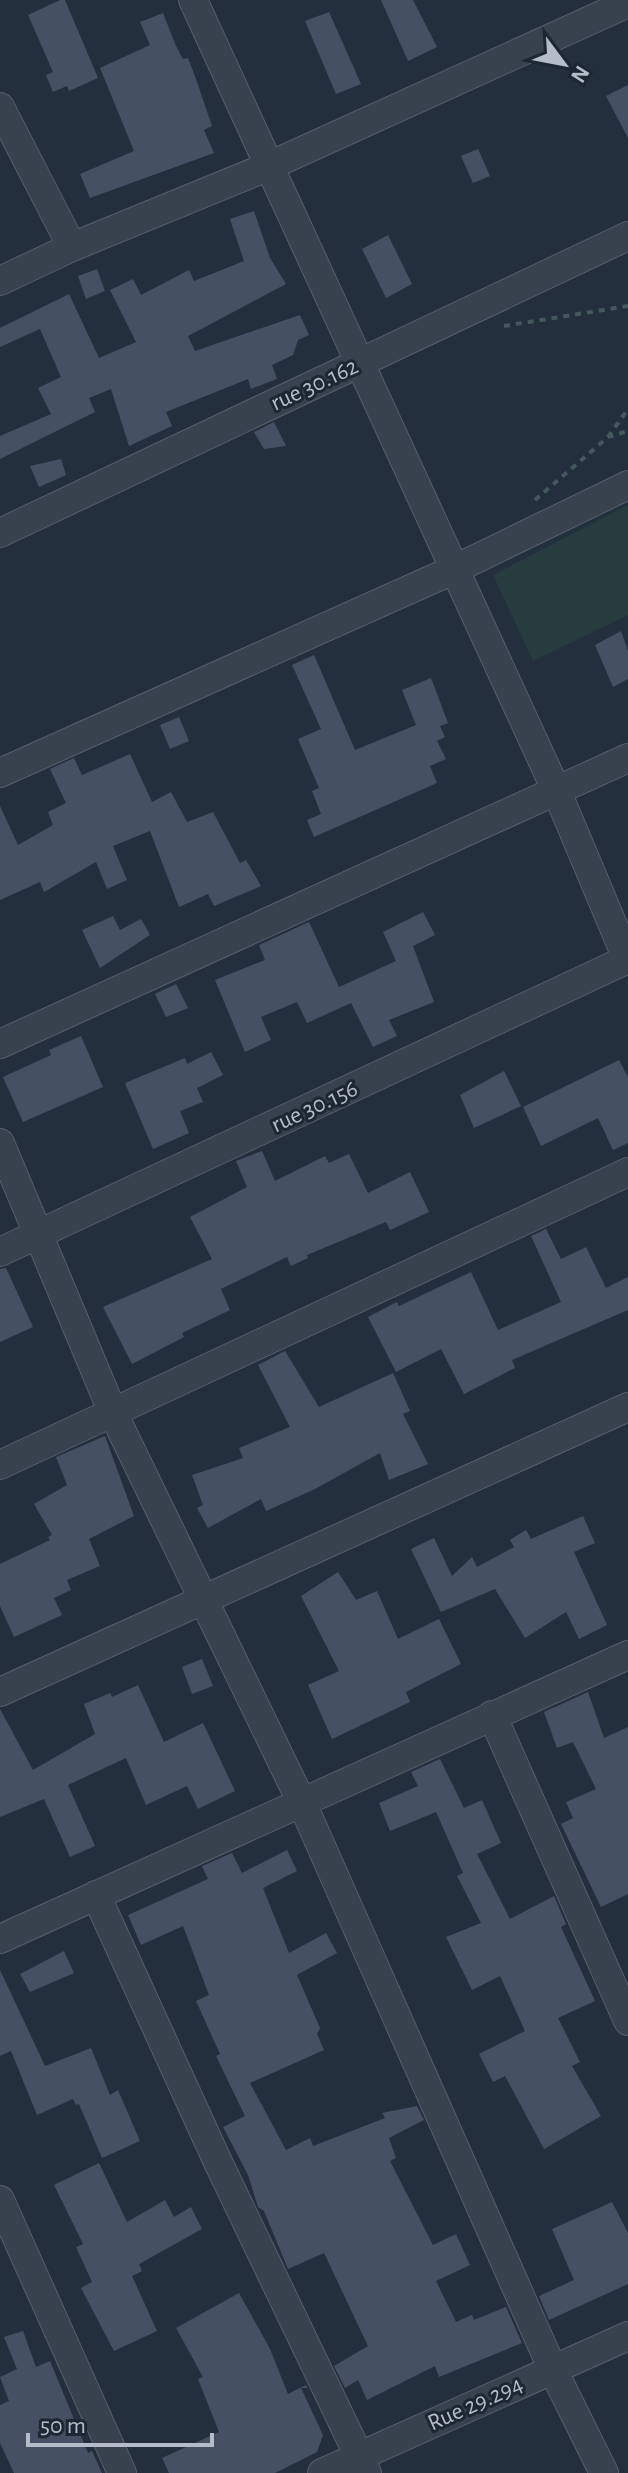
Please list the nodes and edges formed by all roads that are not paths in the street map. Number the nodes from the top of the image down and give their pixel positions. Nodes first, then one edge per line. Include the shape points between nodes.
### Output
1 (193, 0) edge
2 (628, 3) edge
3 (0, 107) edge
4 (267, 167) junction
5 (628, 236) edge
6 (72, 247) junction
7 (0, 281) edge
8 (358, 363) junction
9 (628, 485) edge
10 (0, 533) edge
11 (453, 570) junction
12 (628, 758) edge
13 (0, 773) edge
14 (557, 792) junction
15 (628, 960) edge
16 (0, 1044) edge
17 (0, 1143) edge
18 (628, 1172) edge
19 (38, 1235) junction
20 (0, 1252) edge
21 (628, 1407) edge
22 (113, 1413) junction
23 (0, 1465) edge
24 (202, 1601) junction
25 (628, 1655) edge
26 (0, 1692) edge
27 (492, 1715) junction
28 (302, 1803) junction
29 (96, 1895) junction
30 (0, 1939) edge
31 (628, 2021) edge
32 (0, 2200) edge
33 (628, 2336) edge
34 (552, 2368) junction
35 (363, 2464) edge
36 (122, 2473) edge
37 (322, 2473) edge
38 (604, 2473) edge

1 - 4 street
2 - 4 street
3 - 6 street
4 - 6 street
4 - 8 street
5 - 8 street, rue 30.162
6 - 7 street
8 - 10 street, rue 30.162
8 - 11 street
9 - 11 street
11 - 13 street
11 - 14 street
12 - 14 street
14 - 15 street
14 - 16 street
15 - 19 street, rue 30.156
17 - 19 street
18 - 22 street
19 - 20 street, rue 30.156
19 - 22 street
21 - 24 street
22 - 23 street
22 - 24 street
24 - 26 street
24 - 28 street
25 - 27 street
27 - 28 street
27 - 31 street
28 - 29 street
28 - 34 street
29 - 30 street
29 - 35 street
32 - 36 street
33 - 34 street, Rue 29.294
34 - 35 street, Rue 29.294
34 - 38 street
35 - 37 street, Rue 29.294

